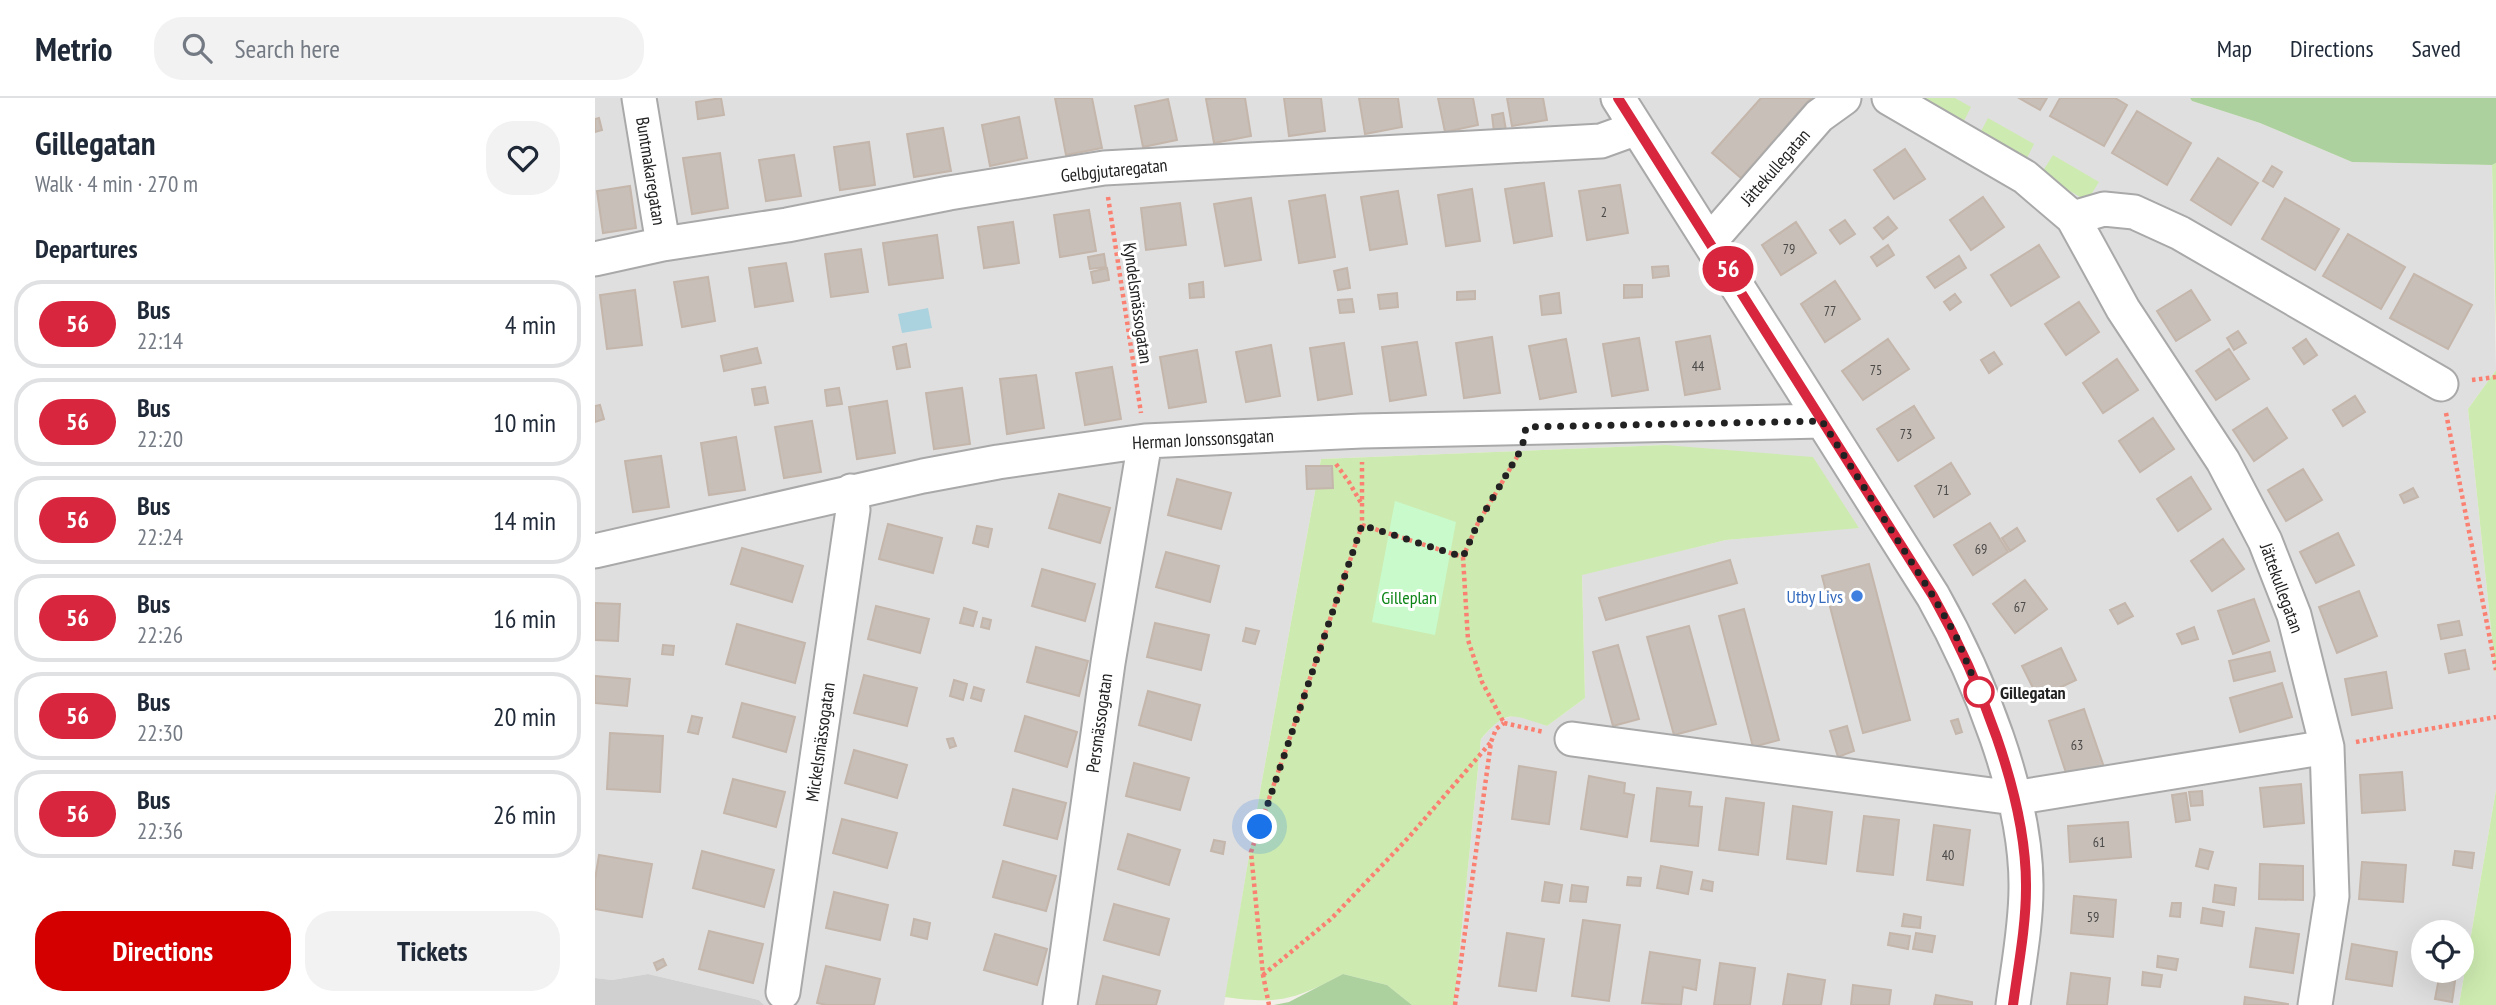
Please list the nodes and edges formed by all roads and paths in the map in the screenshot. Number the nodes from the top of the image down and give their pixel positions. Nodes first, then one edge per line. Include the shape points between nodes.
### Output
1 (639, 98) edge
2 (1844, 98) edge
3 (1889, 98) edge
4 (1631, 109) edge
5 (1104, 168) junction
6 (2073, 218) junction
7 (1710, 241) junction
8 (663, 244) junction
9 (595, 258) edge
10 (2441, 384) joint
11 (1822, 421) junction
12 (1526, 427) junction
13 (1362, 430) junction
14 (1314, 434) junction
15 (1145, 441) junction
16 (851, 491) junction
17 (1362, 505) junction
18 (1362, 525) junction
19 (595, 551) edge
20 (1463, 557) junction
21 (2496, 670) edge
22 (2496, 717) edge
23 (1504, 723) junction
24 (1572, 739) joint
25 (1491, 742) junction
26 (2327, 747) junction
27 (2014, 798) junction
28 (1263, 975) junction
29 (783, 992) dead end
30 (1060, 1005) edge
31 (1269, 1005) edge
32 (1455, 1005) edge
33 (2013, 1005) edge
34 (2315, 1005) edge

1 - 8 street, Buntmakaregatan
2 - 7 street, Jättekullegatan via 1819,116
3 - 6 street, Jättekullegatan via 2025,177
4 - 5 street, Gelbgjutaregatan via 1601,141
4 - 7 street
5 - 8 street, Gelbgjutaregatan
5 - 15 path, Kyndelsmässogatan
6 - 10 street via 2103,209 2134,212 2180,233
6 - 26 street, Jättekullegatan via 2123,309 2223,461 2266,541 2294,615
7 - 11 street
8 - 9 street, Gelbgjutaregatan
10 - 21 path
11 - 12 street, Herman Jonssonsgatan
11 - 27 street via 1956,636
12 - 13 street, Herman Jonssonsgatan
12 - 20 path via 1522,448
13 - 14 street, Herman Jonssonsgatan
13 - 17 path
14 - 15 street, Herman Jonssonsgatan
14 - 17 path via 1318,451 1338,466
15 - 16 street, Herman Jonssonsgatan via 998,462
15 - 30 street, Persmässogatan via 1108,663
16 - 19 street, Herman Jonssonsgatan
16 - 29 street, Mickelsmässogatan via 853,510
17 - 18 path
18 - 20 path
18 - 28 path via 1251,852
20 - 23 path via 1468,640 1482,682
22 - 26 path
23 - 24 path
23 - 25 path
24 - 27 street
25 - 28 path via 1331,919
25 - 32 path
26 - 27 street
26 - 34 street, Jättekullegatan via 2332,896
27 - 33 street via 2024,845 2026,890
28 - 31 path

